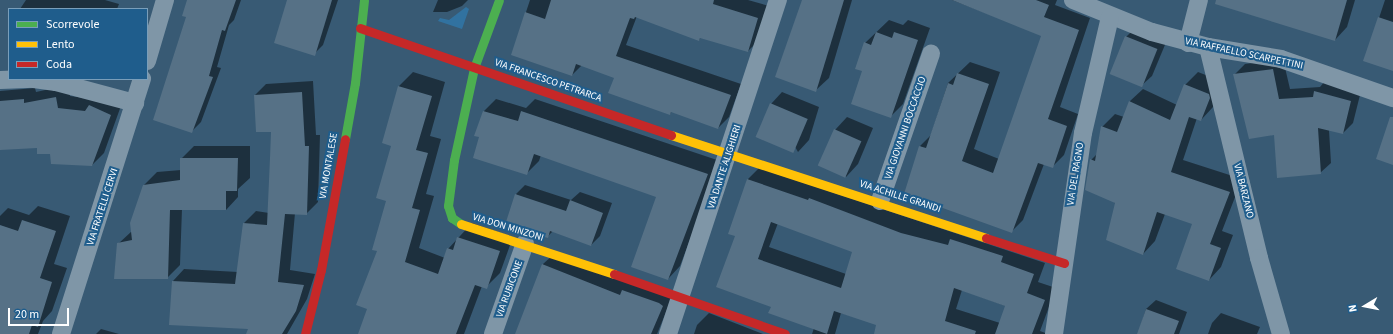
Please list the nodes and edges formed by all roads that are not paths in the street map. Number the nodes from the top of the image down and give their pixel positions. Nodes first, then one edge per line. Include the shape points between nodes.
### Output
1 (165, 0) edge
2 (364, 0) edge
3 (498, 0) edge
4 (778, 0) edge
5 (1073, 0) edge
6 (1199, 0) edge
7 (1110, 17) junction
8 (360, 28) junction
9 (1188, 43) junction
10 (1208, 47) junction
11 (931, 54) dead end
12 (148, 58) edge
13 (474, 68) junction
14 (41, 80) edge
15 (142, 80) edge
16 (1393, 98) edge
17 (135, 103) junction
18 (729, 154) junction
19 (880, 202) junction
20 (525, 243) junction
21 (1064, 263) junction
22 (681, 299) junction
23 (61, 334) edge
24 (305, 334) edge
25 (493, 334) edge
26 (668, 334) edge
27 (785, 334) edge
28 (1054, 334) edge
29 (1281, 334) edge

1 - 12 street
2 - 8 street, VIA MONTALESE
3 - 13 street, VIA DON MINZONI
4 - 18 street, VIA DANTE ALIGHIERI
5 - 7 street, VIA RAFFAELLO SCARPETTINI
6 - 9 street
7 - 9 street, VIA RAFFAELLO SCARPETTINI
7 - 21 street, VIA DEL RAGNO via 1083,133
8 - 13 street, VIA FRANCESCO PETRARCA
8 - 24 street, VIA MONTALESE via 355,83 321,270
9 - 10 street, VIA RAFFAELLO SCARPETTINI
10 - 16 street, VIA RAFFAELLO SCARPETTINI via 1281,59
10 - 29 street, VIA BARZANO via 1259,258
11 - 19 street, VIA GIOVANNI BOCCACCIO
13 - 18 street, VIA FRANCESCO PETRARCA
13 - 20 street, VIA DON MINZONI via 454,160 448,206 452,218 459,224
14 - 17 street
15 - 17 street, VIA FRATELLI CERVI
17 - 23 street, VIA FRATELLI CERVI
18 - 19 street, VIA ACHILLE GRANDI
18 - 22 street, VIA DANTE ALIGHIERI
19 - 21 street, VIA ACHILLE GRANDI
20 - 22 street, VIA DON MINZONI
20 - 25 street, VIA RUBICONE
21 - 28 street, VIA DEL RAGNO
22 - 26 street, VIA DANTE ALIGHIERI
22 - 27 street, VIA DON MINZONI

